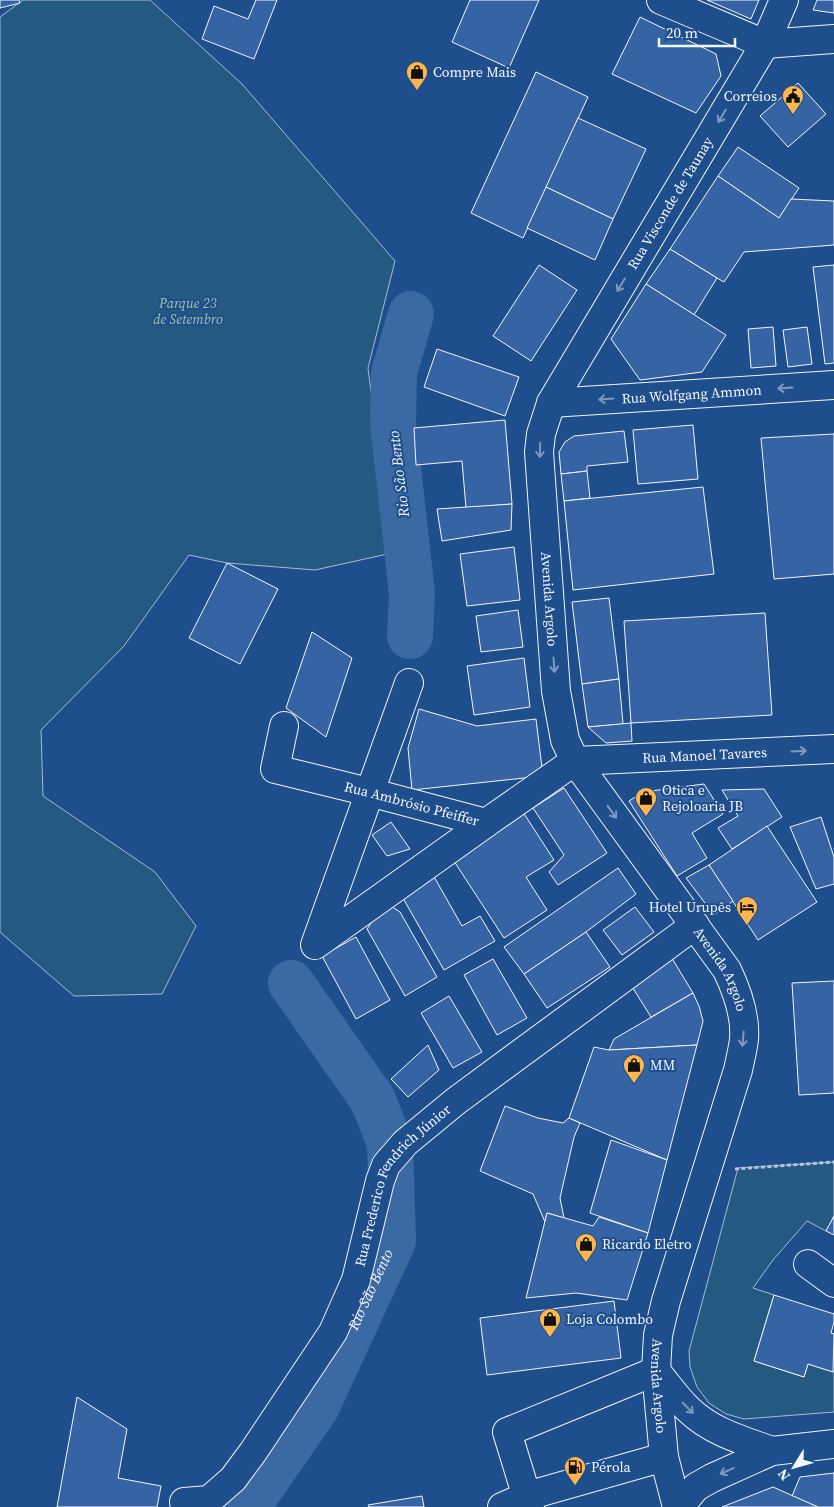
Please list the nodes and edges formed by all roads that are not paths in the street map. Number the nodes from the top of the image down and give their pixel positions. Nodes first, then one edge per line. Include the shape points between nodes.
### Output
1 (661, 0) edge
2 (784, 0) edge
3 (800, 0) edge
4 (789, 26) dead end
5 (834, 39) edge
6 (765, 44) junction
7 (834, 385) edge
8 (551, 403) junction
9 (409, 683) dead end
10 (284, 726) dead end
11 (834, 749) edge
12 (575, 761) junction
13 (369, 792) junction
14 (486, 823) junction
15 (694, 925) junction
16 (808, 1264) dead end
17 (834, 1283) edge
18 (656, 1371) junction
19 (834, 1444) edge
20 (772, 1451) junction
21 (664, 1457) junction
22 (528, 1501) edge
23 (184, 1502) dead end
24 (502, 1507) edge
25 (676, 1507) edge
26 (682, 1507) edge

1 - 6 main road
2 - 6 main road, Rua Visconde de Taunay
3 - 4 main road
5 - 6 main road
6 -> 8 main road, Rua Visconde de Taunay
7 -> 8 main road, Rua Wolfgang Ammon
8 -> 12 main road, Avenida Argolo via 539,452 556,691 566,740
9 - 13 main road
10 - 13 main road, Rua Ambrósio Pfeiffer via 275,769
12 -> 11 main road, Rua Manoel Tavares
12 - 14 main road, Rua Ambrósio Pfeiffer
12 -> 15 main road, Avenida Argolo
13 - 14 main road, Rua Ambrósio Pfeiffer
13 - 14 main road via 315,945
15 -> 18 main road, Avenida Argolo via 734,985 743,1019 744,1038 738,1070 666,1301 658,1335
15 - 23 main road, Rua Frederico Fendrich Júnior via 456,1100 405,1143 386,1165 356,1280 333,1332 234,1479 209,1500
16 - 17 main road
18 -> 20 main road via 688,1409 707,1424 729,1436
18 - 21 main road, Avenida Argolo
18 - 22 main road via 507,1432
19 - 20 main road
20 -> 26 main road via 696,1487
21 - 22 main road
21 - 25 main road, Avenida Argolo
22 - 24 main road

